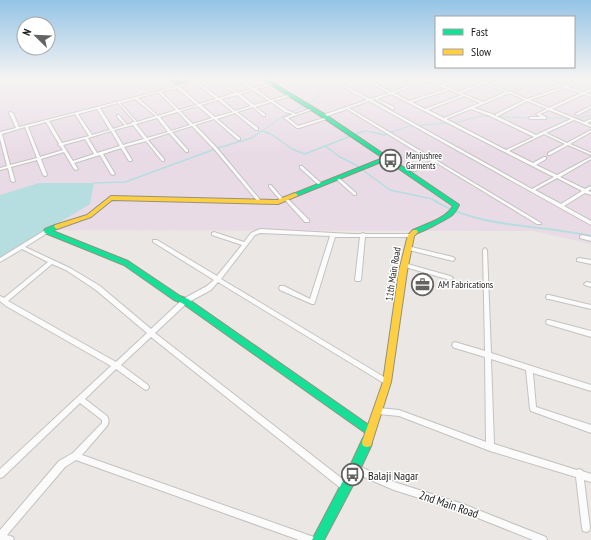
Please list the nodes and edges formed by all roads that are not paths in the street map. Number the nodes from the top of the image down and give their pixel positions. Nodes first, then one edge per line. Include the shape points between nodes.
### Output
1 (113, 103) edge
2 (119, 103) edge
3 (142, 103) edge
4 (171, 103) edge
5 (206, 103) edge
6 (223, 103) edge
7 (250, 103) edge
8 (264, 103) edge
9 (275, 103) edge
10 (303, 103) edge
11 (361, 103) edge
12 (372, 103) edge
13 (384, 103) edge
14 (411, 103) edge
15 (443, 103) edge
16 (521, 103) edge
17 (535, 103) edge
18 (562, 103) edge
19 (483, 104) edge
20 (199, 105) junction
21 (253, 106) junction
22 (308, 106) junction
23 (98, 107) junction
24 (591, 107) edge
25 (347, 108) junction
26 (393, 108) dead end
27 (471, 108) junction
28 (549, 109) junction
29 (425, 110) junction
30 (178, 111) junction
31 (235, 112) junction
32 (11, 113) dead end
33 (76, 113) junction
34 (297, 114) junction
35 (577, 114) dead end
36 (264, 115) dead end
37 (498, 115) dead end
38 (118, 116) dead end
39 (157, 116) junction
40 (326, 117) junction
41 (215, 118) junction
42 (531, 118) dead end
43 (444, 119) junction
44 (574, 119) junction
45 (591, 120) edge
46 (47, 121) junction
47 (134, 123) junction
48 (584, 123) junction
49 (126, 125) junction
50 (26, 126) junction
51 (192, 126) junction
52 (591, 126) edge
53 (18, 128) junction
54 (111, 129) junction
55 (257, 129) dead end
56 (591, 131) edge
57 (170, 132) junction
58 (0, 133) edge
59 (545, 134) junction
60 (88, 136) junction
61 (537, 137) junction
62 (239, 139) dead end
63 (146, 140) junction
64 (568, 144) junction
65 (60, 145) junction
66 (122, 147) junction
67 (65, 150) junction
68 (187, 151) dead end
69 (506, 151) junction
70 (101, 154) junction
71 (549, 154) dead end
72 (591, 154) edge
73 (96, 155) junction
74 (39, 158) junction
75 (388, 158) junction
76 (545, 158) dead end
77 (591, 158) edge
78 (130, 160) dead end
79 (163, 160) dead end
80 (435, 161) junction
81 (73, 162) junction
82 (533, 165) junction
83 (10, 166) junction
84 (301, 167) dead end
85 (0, 169) edge
86 (76, 169) dead end
87 (414, 170) dead end
88 (113, 174) dead end
89 (45, 175) dead end
90 (556, 176) junction
91 (337, 178) junction
92 (13, 181) dead end
93 (320, 185) junction
94 (270, 186) dead end
95 (591, 188) edge
96 (533, 190) junction
97 (585, 191) junction
98 (355, 194) dead end
99 (591, 194) edge
100 (284, 200) junction
101 (260, 202) junction
102 (561, 206) junction
103 (307, 221) dead end
104 (539, 223) dead end
105 (591, 223) edge
106 (47, 231) junction
107 (214, 234) dead end
108 (333, 235) junction
109 (410, 235) junction
110 (363, 236) junction
111 (582, 237) dead end
112 (591, 239) edge
113 (155, 241) dead end
114 (245, 244) junction
115 (22, 247) junction
116 (407, 248) junction
117 (485, 250) dead end
118 (453, 259) dead end
119 (0, 260) edge
120 (579, 260) dead end
121 (52, 261) junction
122 (591, 262) edge
123 (404, 265) junction
124 (218, 278) junction
125 (450, 278) dead end
126 (358, 280) dead end
127 (282, 288) dead end
128 (550, 297) dead end
129 (2, 299) edge
130 (185, 301) junction
131 (591, 307) edge
132 (549, 322) dead end
133 (151, 333) junction
134 (591, 334) edge
135 (455, 345) dead end
136 (489, 356) junction
137 (117, 366) junction
138 (529, 368) junction
139 (386, 382) junction
140 (146, 387) dead end
141 (591, 388) edge
142 (81, 400) junction
143 (378, 411) junction
144 (591, 429) edge
145 (370, 431) junction
146 (490, 447) junction
147 (76, 456) junction
148 (356, 468) junction
149 (578, 473) junction
150 (0, 474) edge
151 (591, 478) edge
152 (347, 487) junction
153 (586, 528) dead end
154 (0, 536) edge
155 (10, 540) edge
156 (311, 540) edge
157 (318, 540) edge
158 (543, 540) edge

1 - 23 street
2 - 47 street
3 - 39 street
4 - 30 street
5 - 20 street
6 - 31 street
7 - 21 street
8 - 21 street
9 - 34 street via 286,111
10 - 22 street
11 - 25 street
12 - 96 street
13 - 26 street
14 - 29 street
15 - 29 street
16 - 37 street
17 - 28 street
18 - 28 street
19 - 27 street
20 - 30 street
20 - 41 street
21 - 31 street
21 - 36 street
22 - 34 street
22 - 40 street
23 - 33 street
23 - 54 street
24 - 35 street
25 - 40 street
25 - 80 street
27 - 43 street
27 - 61 street
28 - 42 street via 538,114 545,118
28 - 44 street
29 - 43 street
30 - 39 street
30 - 51 street
31 - 41 street
31 - 55 street
32 - 53 street
33 - 46 street
33 - 60 street
34 - 40 street via 286,118 298,127
38 - 49 street
39 - 47 street
39 - 57 street
40 - 75 street
41 - 51 street
41 - 62 street
43 - 69 street
44 - 48 street
44 - 59 street
45 - 48 street
46 - 50 street
46 - 65 street
47 - 49 street
47 - 63 street
48 - 52 street
49 - 54 street
50 - 53 street
50 - 74 street
51 - 57 street
51 - 101 street via 216,149
53 - 58 street
54 - 60 street
54 - 66 street
56 - 64 street
57 - 63 street
57 - 68 street
58 - 83 street
59 - 61 street
59 - 64 street
60 - 65 street
60 - 73 street
61 - 69 street
63 - 66 street
63 - 79 street
64 - 71 street
64 - 72 street
65 - 67 street
66 - 70 street
66 - 78 street
67 - 74 street
67 - 81 street
69 - 82 street
70 - 73 street
70 - 88 street
73 - 81 street
74 - 83 street
74 - 89 street
75 - 91 street
75 - 109 street via 456,205 454,210
76 - 82 street
77 - 90 street
80 - 87 street
80 - 104 street
81 - 86 street
82 - 90 street
83 - 85 street
83 - 92 street
84 - 93 street
90 - 96 street
90 - 97 street
91 - 93 street
91 - 98 street
93 - 100 street
94 - 100 street
95 - 97 street
96 - 102 street
97 - 99 street
97 - 102 street
100 - 101 street
100 - 103 street
101 - 106 street via 111,198 81,220
102 - 105 street
106 - 115 street
106 - 130 street via 126,263
107 - 114 street
108 - 110 street
108 - 114 street via 260,231 253,234
108 - 127 street via 312,302
109 - 110 street
109 - 116 street, 11th Main Road
110 - 126 street
111 - 112 street
113 - 124 street
114 - 124 street
115 - 119 street
115 - 121 street
116 - 118 street
116 - 123 street, 11th Main Road
117 - 136 street
120 - 122 street
121 - 129 street
121 - 133 street via 98,288
123 - 125 street
123 - 139 street, 11th Main Road
124 - 130 street via 209,288
124 - 139 street
128 - 131 street
129 - 137 street
130 - 133 street
130 - 145 street
132 - 134 street
133 - 137 street
133 - 152 street
135 - 136 street
136 - 138 street
136 - 146 street
137 - 140 street
137 - 142 street
138 - 141 street
138 - 144 street via 533,409
139 - 143 street, 11th Main Road
142 - 147 street via 105,418 105,424
142 - 150 street
143 - 145 street, 11th Main Road
143 - 146 street via 399,413
145 - 148 street, 11th Main Road
146 - 149 street
147 - 154 street via 62,464
147 - 156 street
148 - 152 street, 11th Main Road
148 - 158 street, 2nd Main Road via 392,485 463,508
149 - 151 street
149 - 153 street
152 - 157 street, 11th Main Road
154 - 155 street

